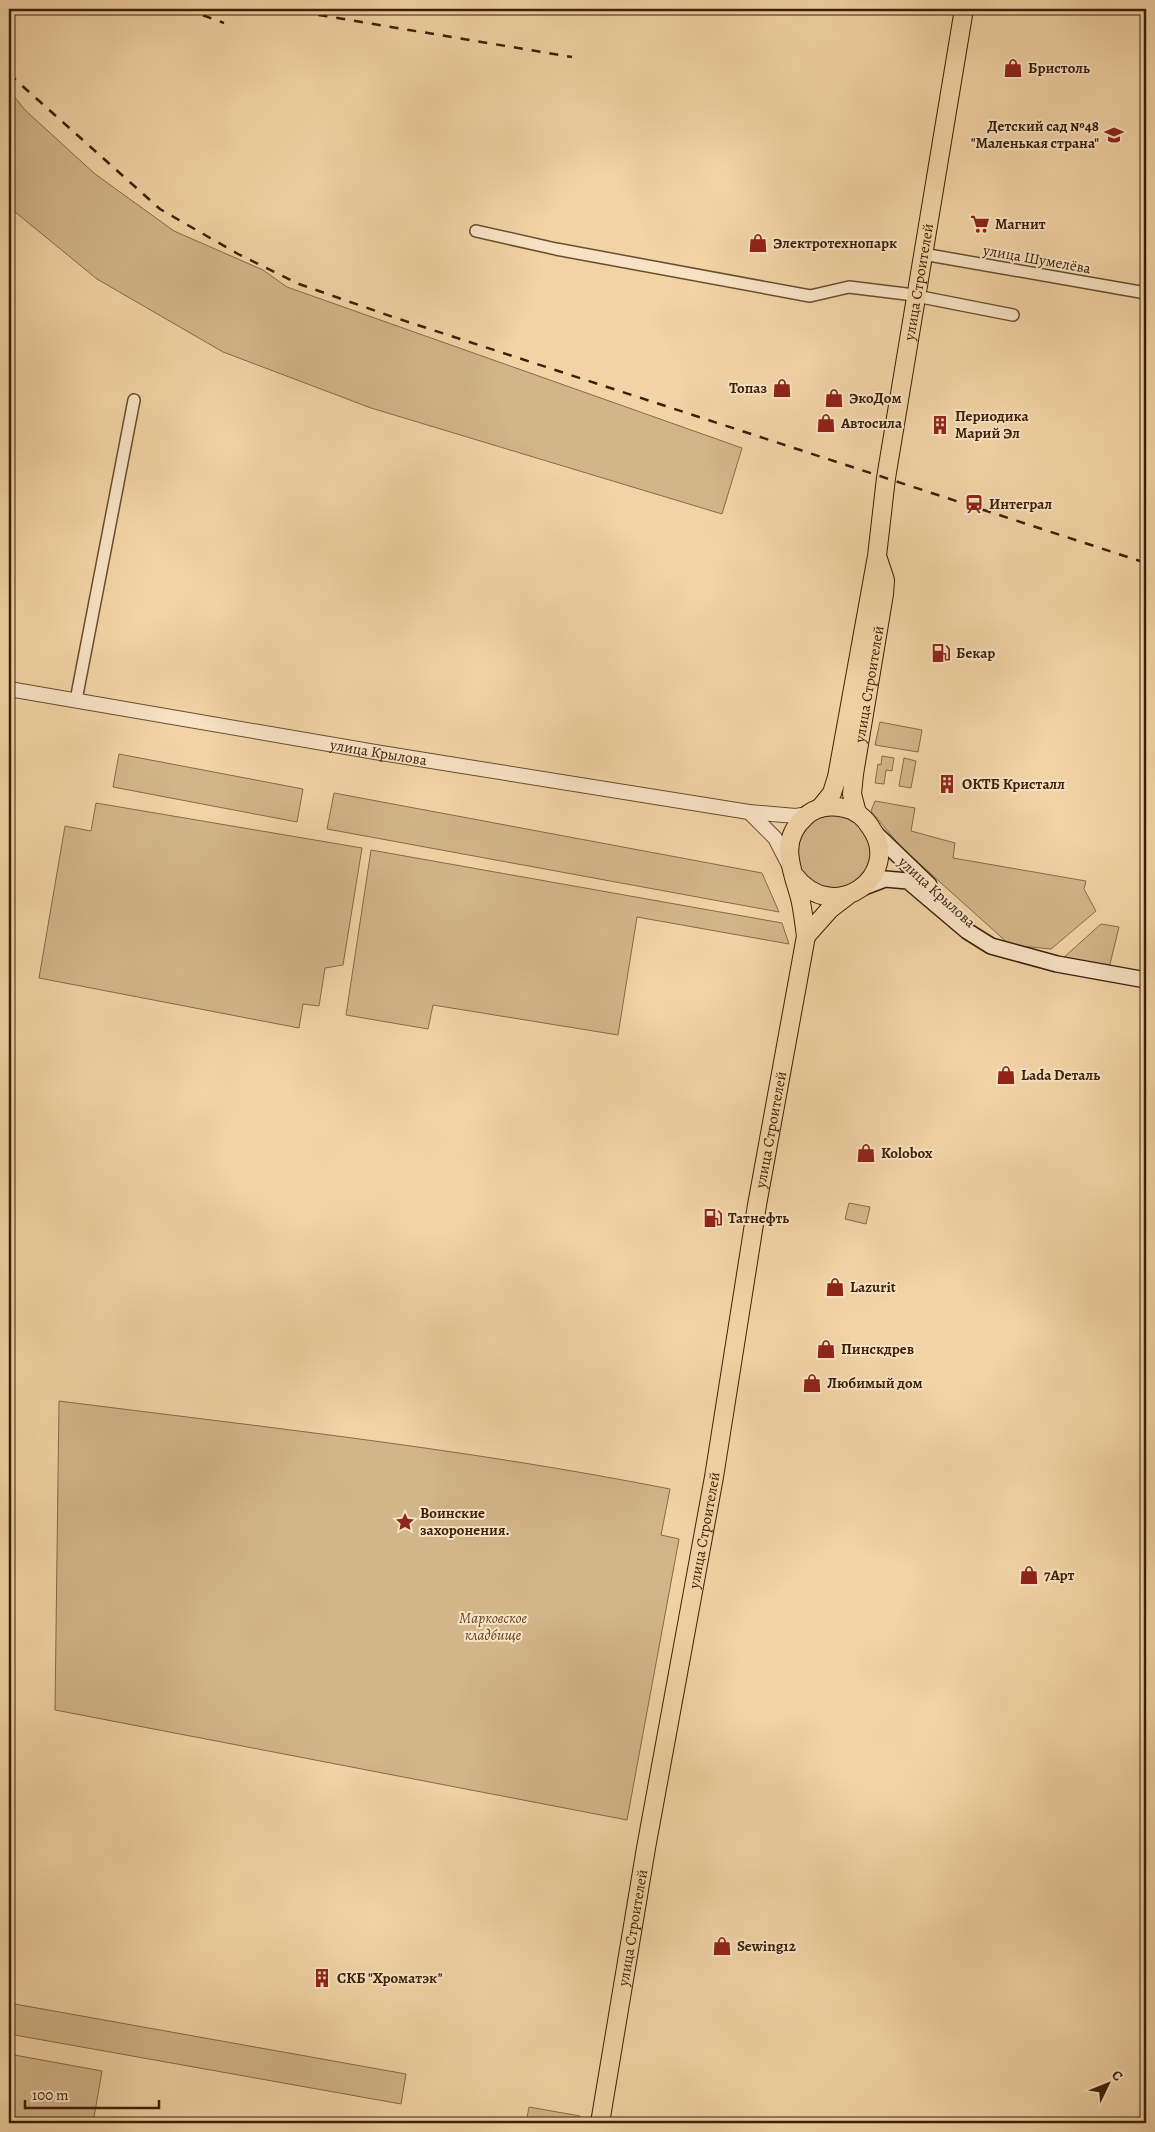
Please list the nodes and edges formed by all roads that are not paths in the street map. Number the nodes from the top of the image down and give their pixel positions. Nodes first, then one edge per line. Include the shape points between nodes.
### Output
1 (964, 9) edge
2 (476, 231) dead end
3 (923, 254) junction
4 (1146, 293) edge
5 (916, 296) junction
6 (1013, 315) dead end
7 (134, 400) dead end
8 (877, 556) junction
9 (9, 689) edge
10 (76, 700) junction
11 (814, 811) junction
12 (749, 812) junction
13 (857, 813) junction
14 (875, 834) junction
15 (792, 871) junction
16 (864, 887) junction
17 (847, 896) junction
18 (806, 936) junction
19 (1001, 950) junction
20 (1146, 980) edge
21 (600, 2123) edge

1 - 3 main road, улица Строителей
2 - 5 street via 810,296 849,287
3 - 4 street, улица Шумелёва
3 - 5 main road, улица Строителей
5 - 6 street
5 - 8 main road, улица Строителей via 886,478
7 - 10 street
8 - 11 main road, улица Строителей via 837,777 832,793
8 - 13 main road, улица Строителей via 884,580 884,594 854,774 852,794
9 - 10 street, улица Крылова
10 - 12 street, улица Крылова
11 - 12 street, улица Крылова via 796,816
11 - 13 main road via 839,807
11 - 15 main road, улица Строителей via 798,824 790,837 788,851
12 - 15 street via 775,838
13 - 14 main road
14 - 16 main road via 878,863
14 - 19 main road, улица Крылова
15 - 17 main road via 811,892 823,897
15 - 18 main road, улица Строителей
16 - 17 main road
16 - 19 main road, улица Крылова via 885,879 908,881 967,931
17 - 18 main road via 830,909
18 - 21 main road, улица Строителей
19 - 20 main road, улица Крылова

